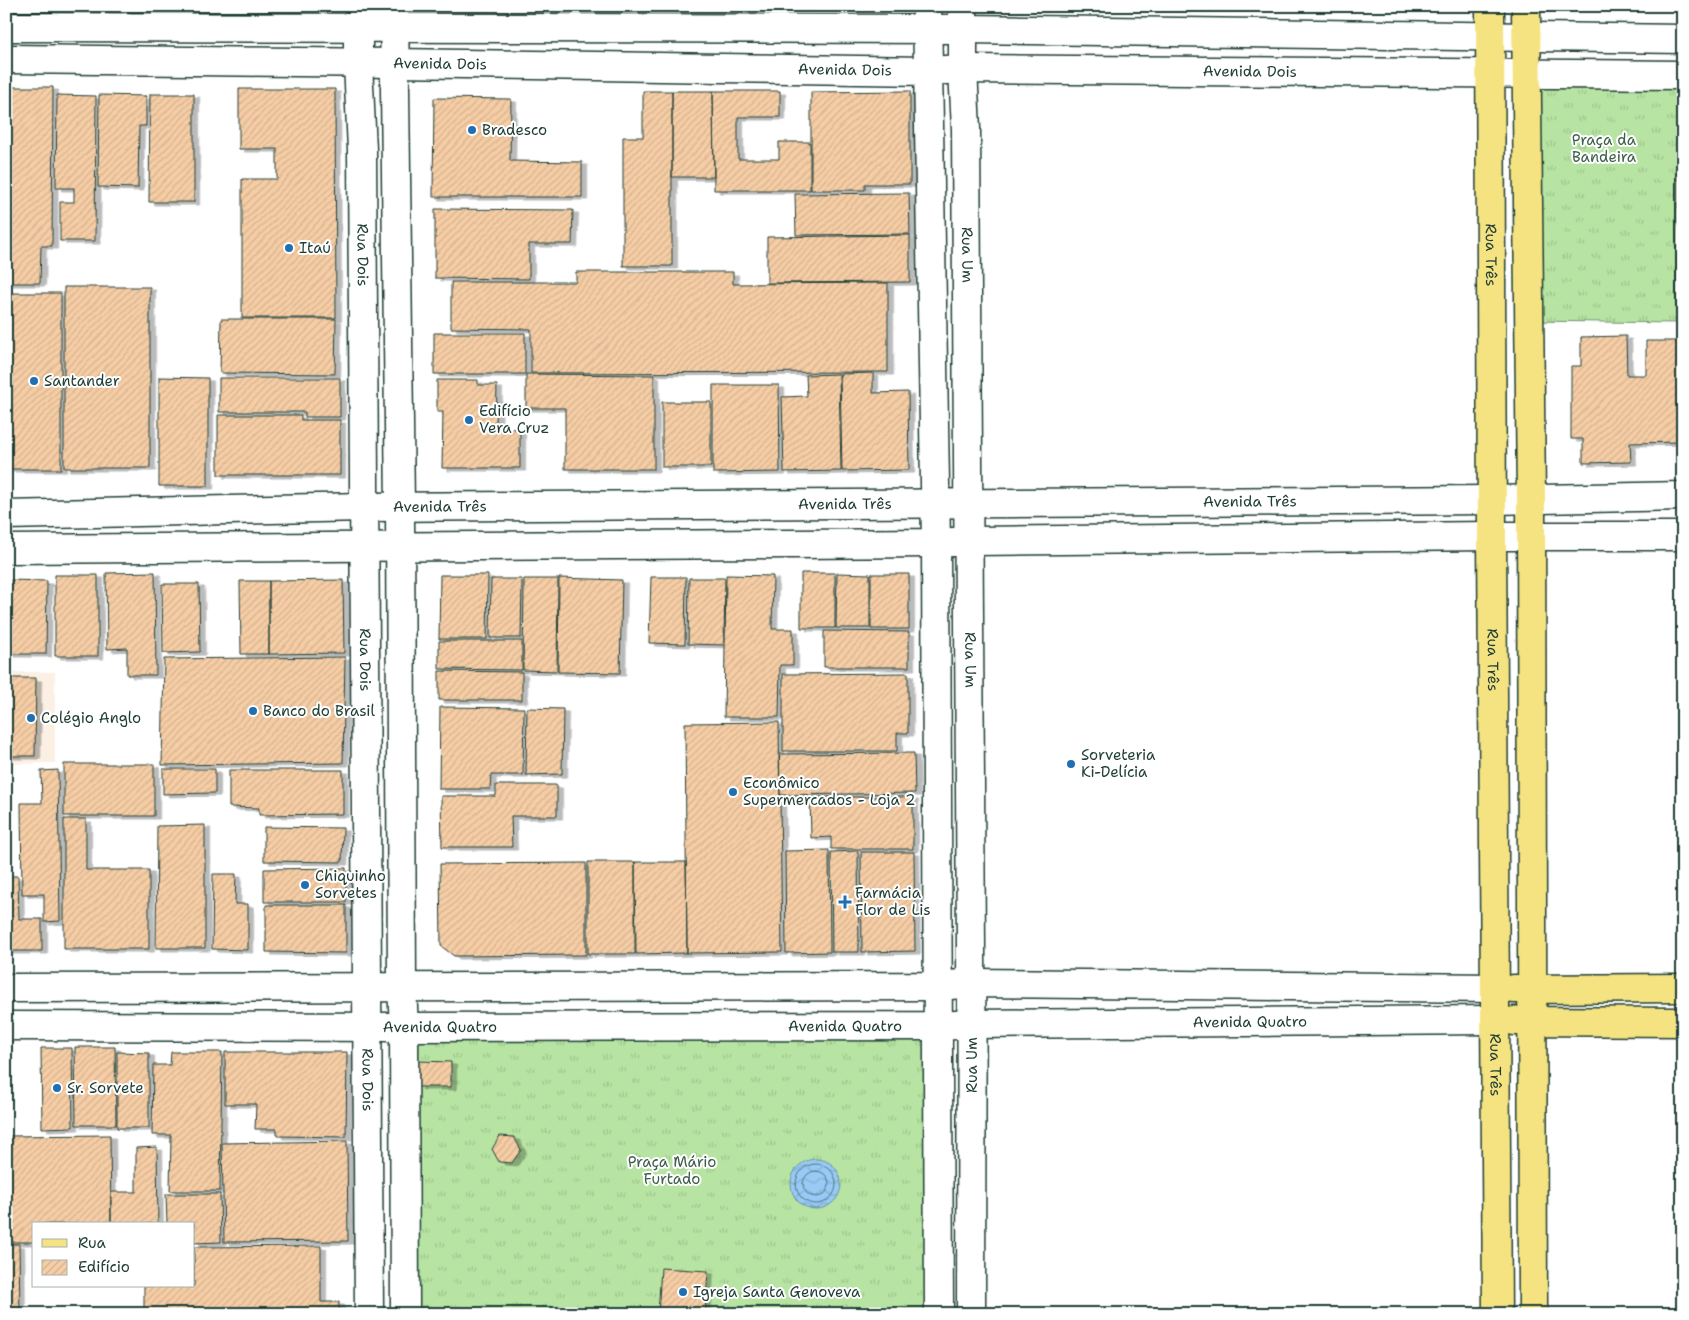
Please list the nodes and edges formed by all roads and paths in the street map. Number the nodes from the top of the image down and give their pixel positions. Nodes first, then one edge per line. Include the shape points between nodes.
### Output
1 (1490, 6) edge
2 (1526, 6) edge
3 (358, 17) edge
4 (394, 17) edge
5 (927, 18) edge
6 (963, 18) edge
7 (6, 27) edge
8 (1526, 36) junction
9 (1489, 38) junction
10 (1683, 39) edge
11 (6, 59) edge
12 (358, 63) junction
13 (394, 63) junction
14 (963, 69) junction
15 (928, 71) junction
16 (1527, 73) junction
17 (1489, 74) junction
18 (1683, 75) edge
19 (1683, 496) edge
20 (1531, 498) junction
21 (1492, 500) junction
22 (936, 503) junction
23 (970, 503) junction
24 (365, 507) junction
25 (400, 507) junction
26 (6, 515) edge
27 (1492, 536) junction
28 (1683, 536) edge
29 (1531, 537) junction
30 (970, 541) junction
31 (936, 543) junction
32 (400, 546) junction
33 (366, 548) junction
34 (6, 549) edge
35 (972, 983) junction
36 (939, 986) junction
37 (402, 987) junction
38 (6, 988) edge
39 (368, 988) junction
40 (1495, 988) junction
41 (1683, 988) edge
42 (1531, 989) junction
43 (1495, 1020) junction
44 (1531, 1022) junction
45 (1683, 1022) edge
46 (972, 1024) junction
47 (6, 1026) edge
48 (939, 1026) junction
49 (368, 1027) junction
50 (404, 1028) junction
51 (369, 1314) edge
52 (405, 1314) edge
53 (939, 1314) edge
54 (971, 1314) edge
55 (1497, 1314) edge
56 (1533, 1314) edge

1 - 9 main road, Rua Três
2 - 8 main road
3 - 4 street
3 - 7 street
3 - 12 street, Rua Dois
4 - 5 street
4 - 13 street
5 - 6 street
5 - 15 street
6 - 9 street
6 - 14 street, Rua Um
8 - 9 street
8 - 10 street
8 - 16 main road
9 - 17 main road, Rua Três
11 - 12 street, Avenida Dois
12 - 13 street, Avenida Dois
12 - 24 street, Rua Dois via 362,150
13 - 15 street, Avenida Dois
13 - 25 street
14 - 15 street, Avenida Dois
14 - 17 street, Avenida Dois
14 - 23 street, Rua Um
15 - 22 street
16 - 17 street, Avenida Dois
16 - 18 street, Avenida Dois
16 - 20 main road
17 - 21 main road, Rua Três
19 - 20 street, Avenida Três
20 - 21 street, Avenida Três
20 - 29 main road
21 - 23 street, Avenida Três
21 - 27 main road, Rua Três
22 - 23 street, Avenida Três
22 - 25 street, Avenida Três
22 - 31 street
23 - 30 street, Rua Um
24 - 25 street, Avenida Três
24 - 26 street, Avenida Três
24 - 33 street, Rua Dois
25 - 32 street
27 - 29 street
27 - 30 street
27 - 40 main road, Rua Três
28 - 29 street
29 - 42 main road
30 - 31 street
30 - 35 street, Rua Um
31 - 32 street
31 - 36 street
32 - 33 street
32 - 37 street
33 - 34 street
33 - 39 street, Rua Dois
35 - 36 street
35 - 40 street
35 - 46 street, Rua Um
36 - 37 street
36 - 48 street
37 - 39 street
37 - 50 street
38 - 39 street
39 - 49 street, Rua Dois
40 - 42 main road
40 - 43 main road, Rua Três
41 - 42 main road
42 - 44 main road
43 - 44 main road, Avenida Quatro
43 - 46 street, Avenida Quatro
43 - 55 main road, Rua Três
44 - 45 main road, Avenida Quatro
44 - 56 main road
46 - 48 street, Avenida Quatro
46 - 54 street, Rua Um
47 - 49 street, Avenida Quatro
48 - 50 street, Avenida Quatro
48 - 53 street
49 - 50 street, Avenida Quatro
49 - 51 street, Rua Dois
50 - 52 street

